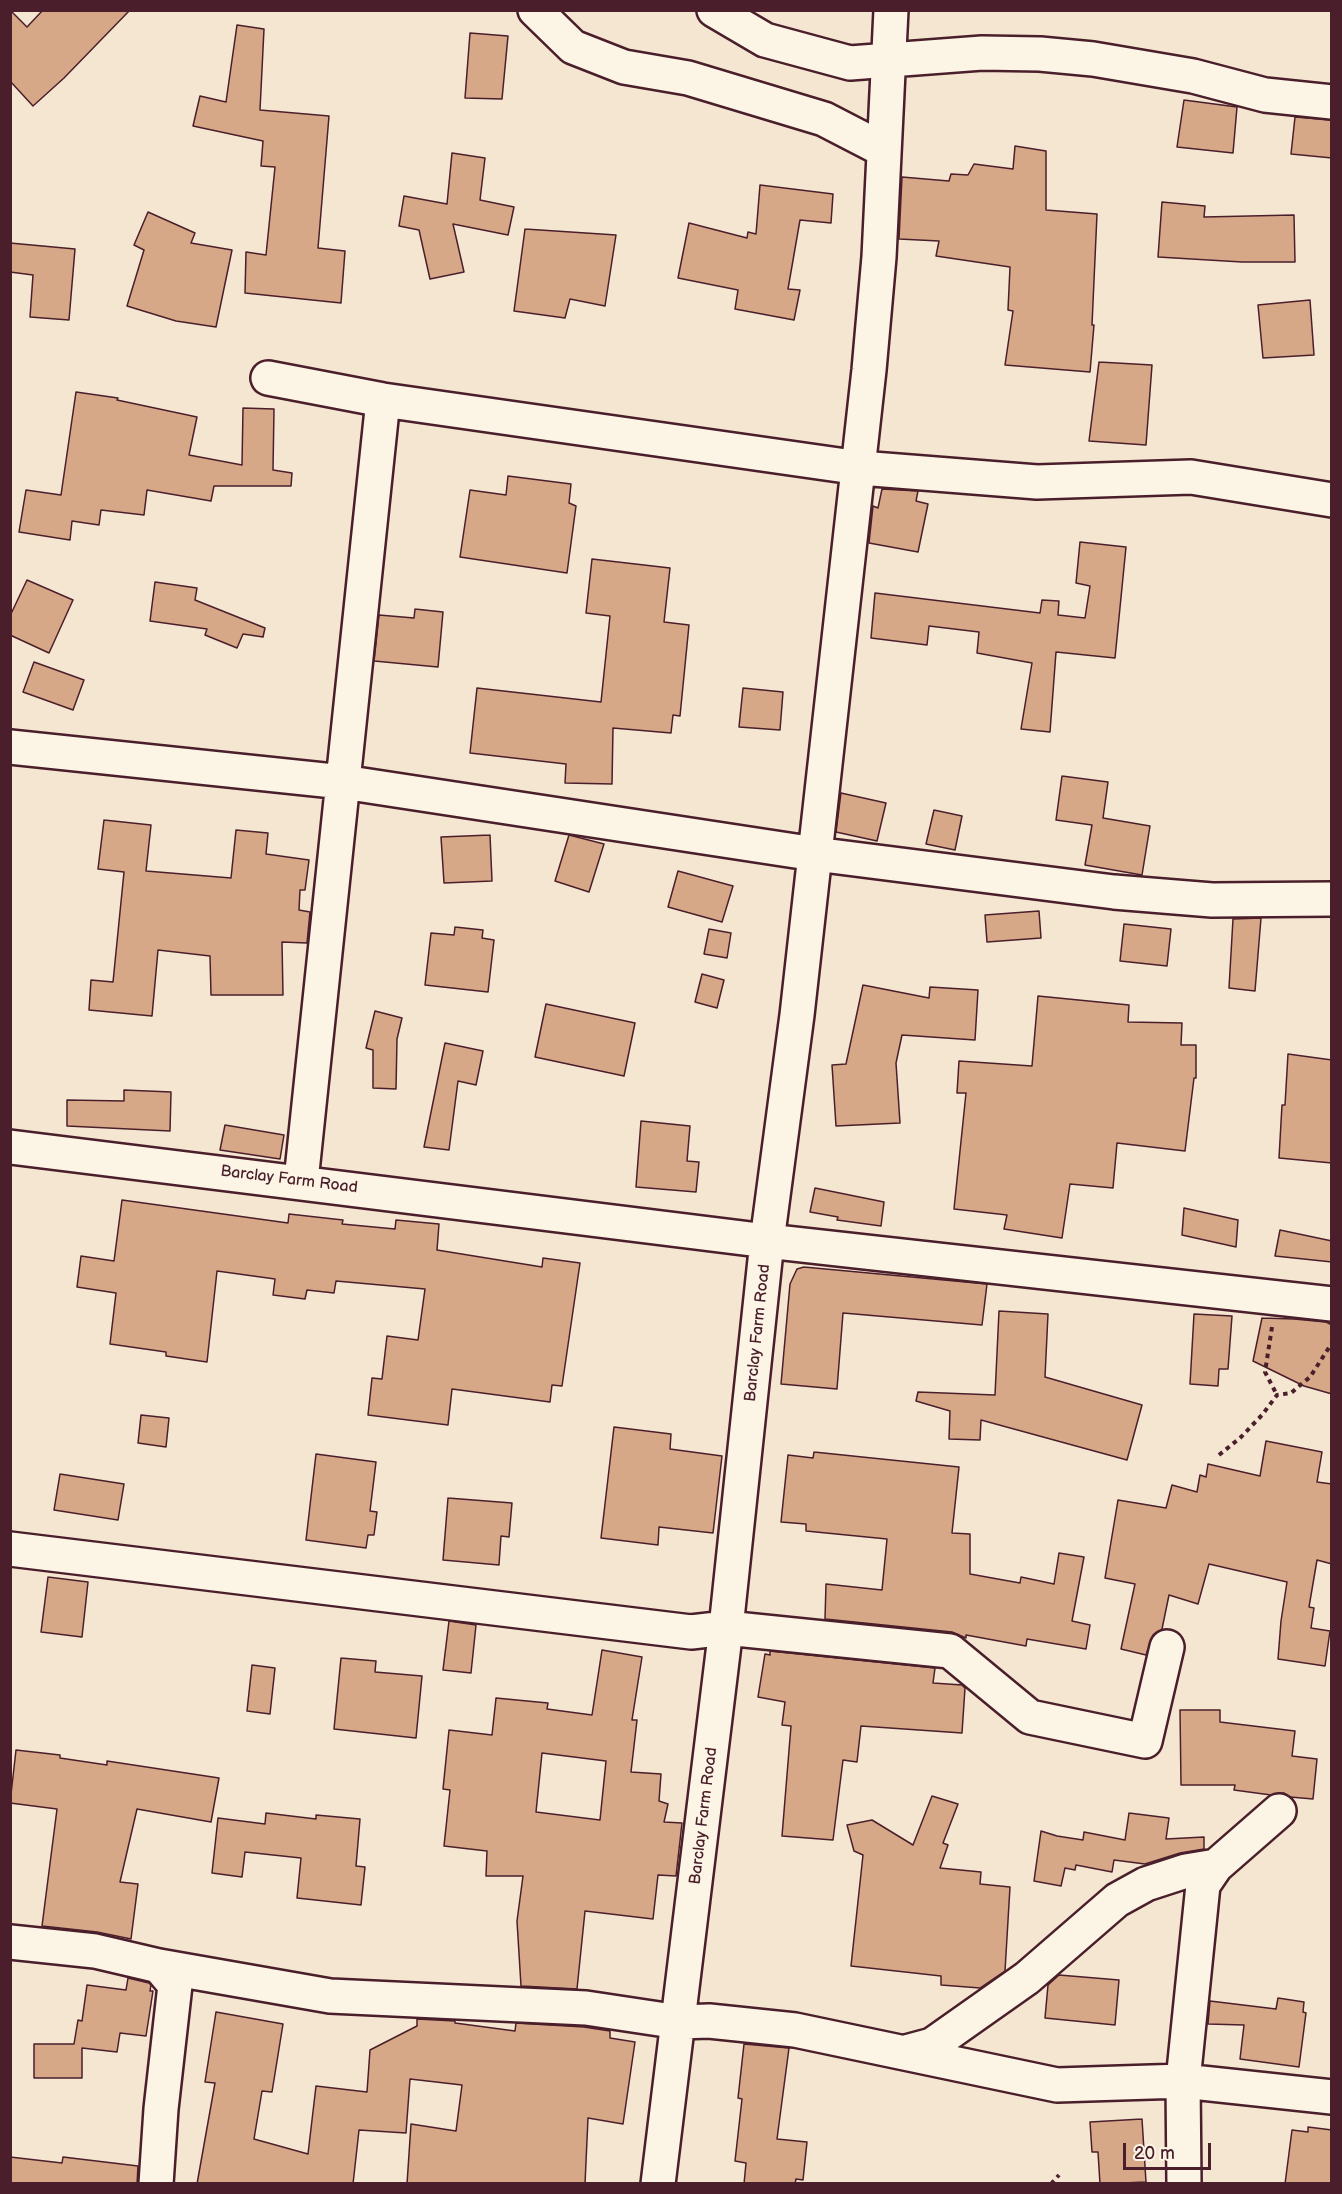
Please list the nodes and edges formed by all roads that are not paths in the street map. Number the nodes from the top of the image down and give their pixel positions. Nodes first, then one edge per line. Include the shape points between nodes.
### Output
1 (535, 10) edge
2 (714, 10) edge
3 (891, 10) edge
4 (888, 60) junction
5 (1332, 102) edge
6 (884, 150) junction
7 (268, 378) dead end
8 (383, 400) junction
9 (860, 468) junction
10 (1332, 500) edge
11 (10, 747) edge
12 (343, 782) junction
13 (815, 854) junction
14 (1332, 899) edge
15 (10, 1147) edge
16 (301, 1181) junction
17 (767, 1240) junction
18 (1332, 1304) edge
19 (10, 1549) edge
20 (726, 1628) junction
21 (1167, 1647) dead end
22 (1279, 1811) dead end
23 (1216, 1866) junction
24 (10, 1942) edge
25 (159, 1966) junction
26 (679, 2022) junction
27 (906, 2052) junction
28 (1183, 2081) junction
29 (1332, 2097) edge
30 (156, 2184) edge
31 (658, 2184) edge
32 (1184, 2184) edge

1 - 6 street via 573,46 624,67 688,78 824,119
2 - 4 street via 765,40 850,63
3 - 4 street
4 - 5 street via 982,53 1093,59 1193,76 1265,95
4 - 6 street
6 - 9 street via 879,257
7 - 8 street
8 - 9 street
8 - 12 street
9 - 10 street via 1037,482 1191,477
9 - 13 street
11 - 12 street
12 - 13 street
12 - 16 street
13 - 14 street via 1114,892 1212,900
13 - 17 street
15 - 16 street, Barclay Farm Road
16 - 17 street, Barclay Farm Road
17 - 18 street
17 - 20 street, Barclay Farm Road
19 - 20 street via 691,1632
20 - 21 street via 950,1651 1030,1717 1145,1741
20 - 26 street, Barclay Farm Road
22 - 23 street
23 - 27 street via 1146,1884 1117,1900 1027,1978 932,2045
23 - 28 street via 1203,1885
24 - 25 street via 94,1951
25 - 26 street via 330,1995 586,2008
25 - 30 street via 175,1985
26 - 27 street via 709,2021 795,2030
26 - 31 street, Barclay Farm Road
27 - 28 street via 1058,2085
28 - 29 street
28 - 32 street

